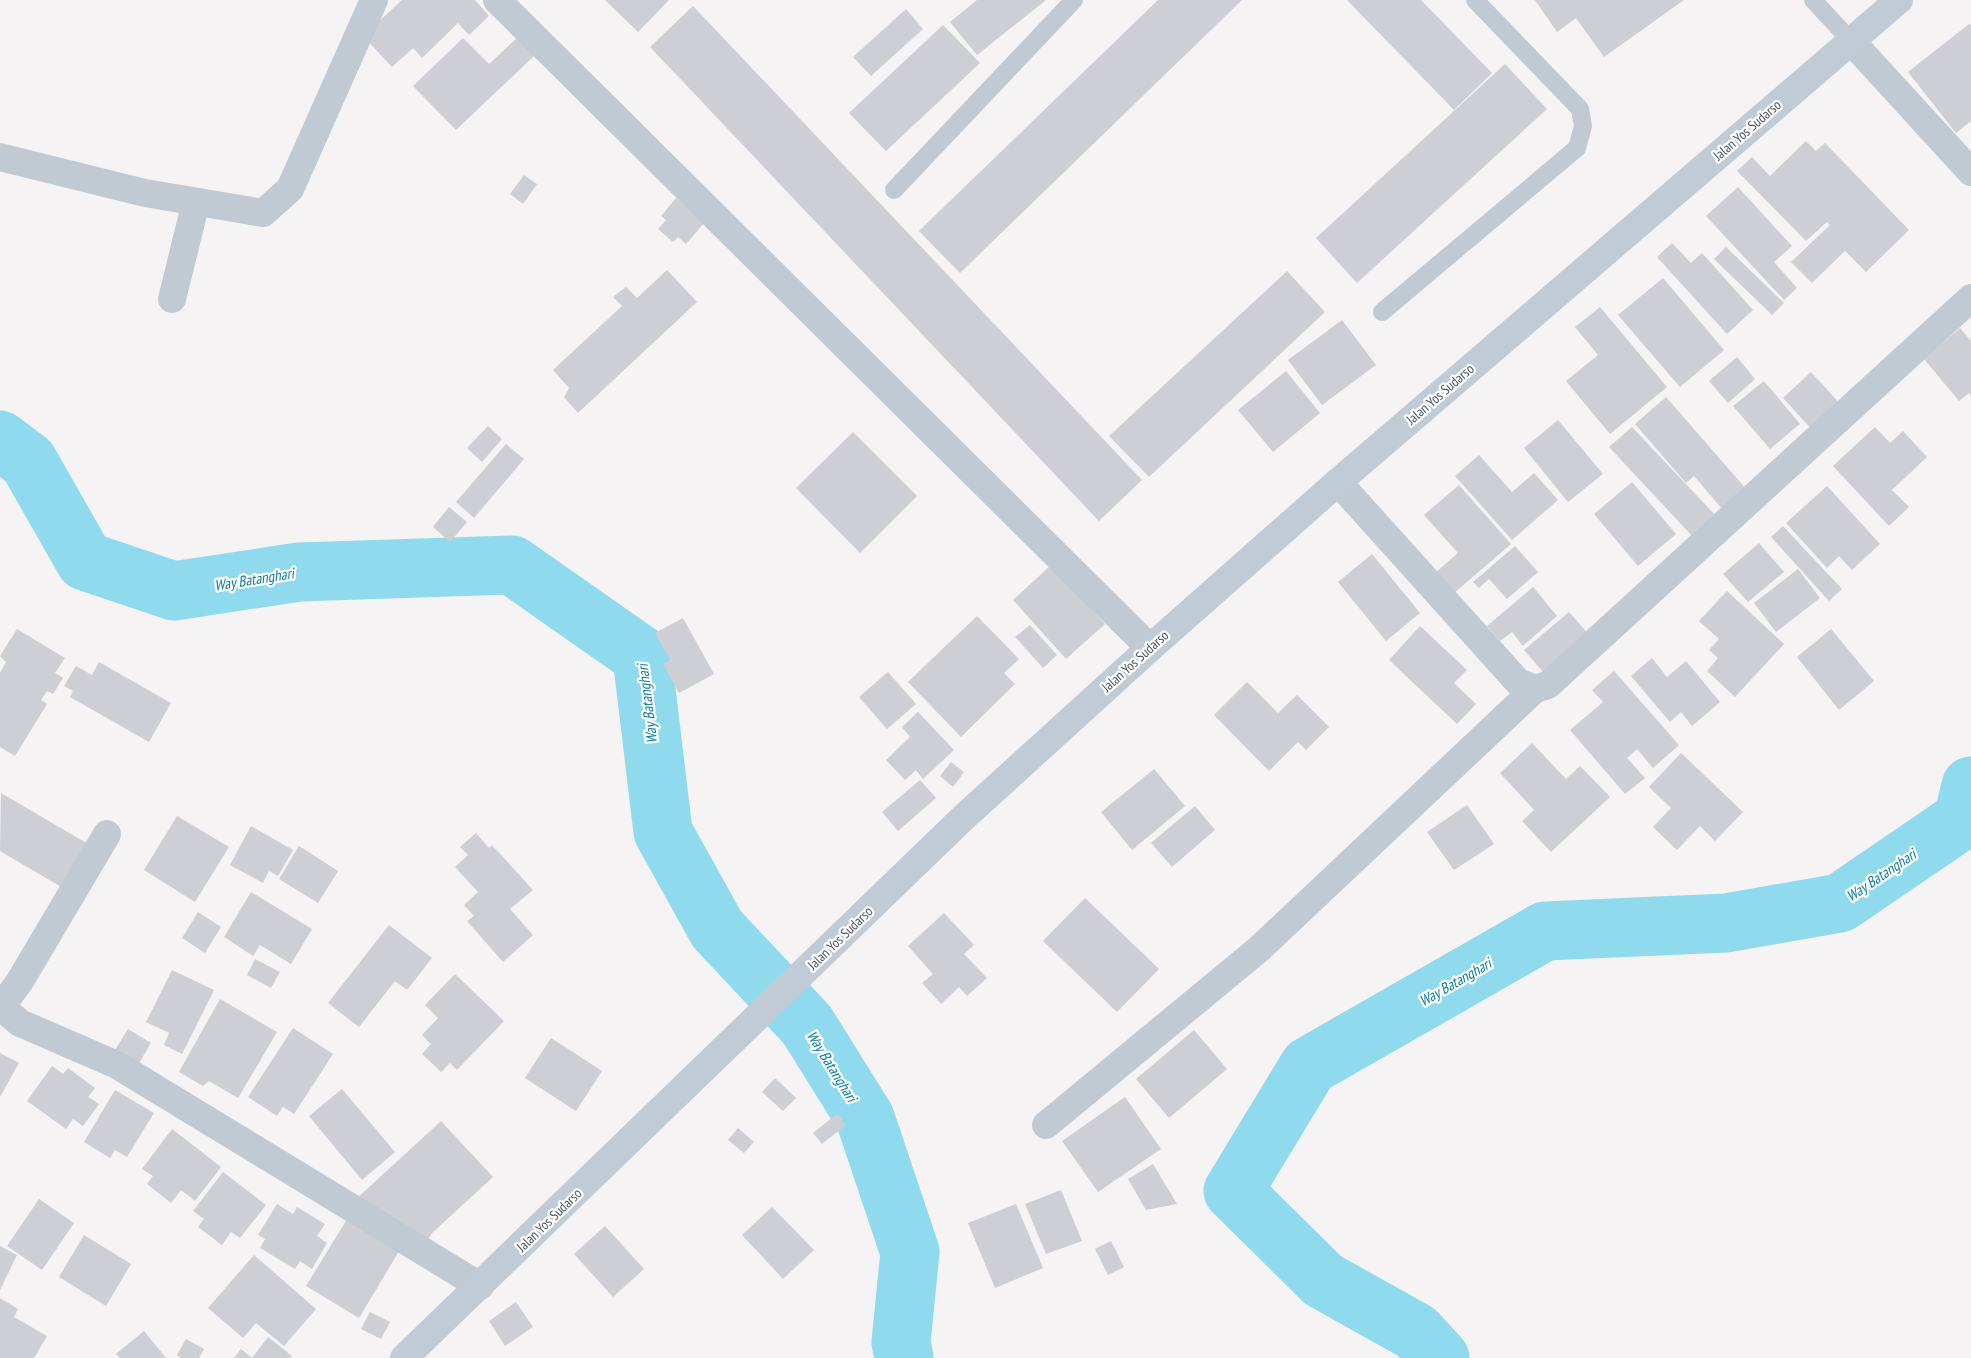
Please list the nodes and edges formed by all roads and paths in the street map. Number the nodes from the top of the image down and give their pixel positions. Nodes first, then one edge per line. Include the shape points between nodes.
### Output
1 (374, 0) edge
2 (497, 0) edge
3 (1074, 0) edge
4 (1474, 0) edge
5 (1812, 0) edge
6 (1899, 0) edge
7 (1851, 41) junction
8 (0, 157) edge
9 (1971, 172) edge
10 (894, 190) dead end
11 (196, 202) junction
12 (1971, 298) edge
13 (172, 299) dead end
14 (1382, 312) dead end
15 (1338, 482) junction
16 (1150, 648) junction
17 (1535, 690) junction
18 (107, 834) dead end
19 (1, 1006) edge
20 (1046, 1124) dead end
21 (480, 1286) junction
22 (404, 1358) edge

1 - 11 street via 290,189 263,213
2 - 16 street
3 - 10 lane
4 - 14 lane via 1580,109 1583,126 1577,148
5 - 7 lane
6 - 7 street, Jalan Yos Sudarso
7 - 9 street
7 - 15 street, Jalan Yos Sudarso
8 - 11 street
11 - 13 street
12 - 17 street via 1548,685
15 - 16 street, Jalan Yos Sudarso
15 - 17 street via 1518,682
16 - 21 street, Jalan Yos Sudarso via 964,818
17 - 20 street via 1259,950
18 - 19 street via 20,981
19 - 21 street via 20,1023 117,1065
21 - 22 street, Jalan Yos Sudarso

